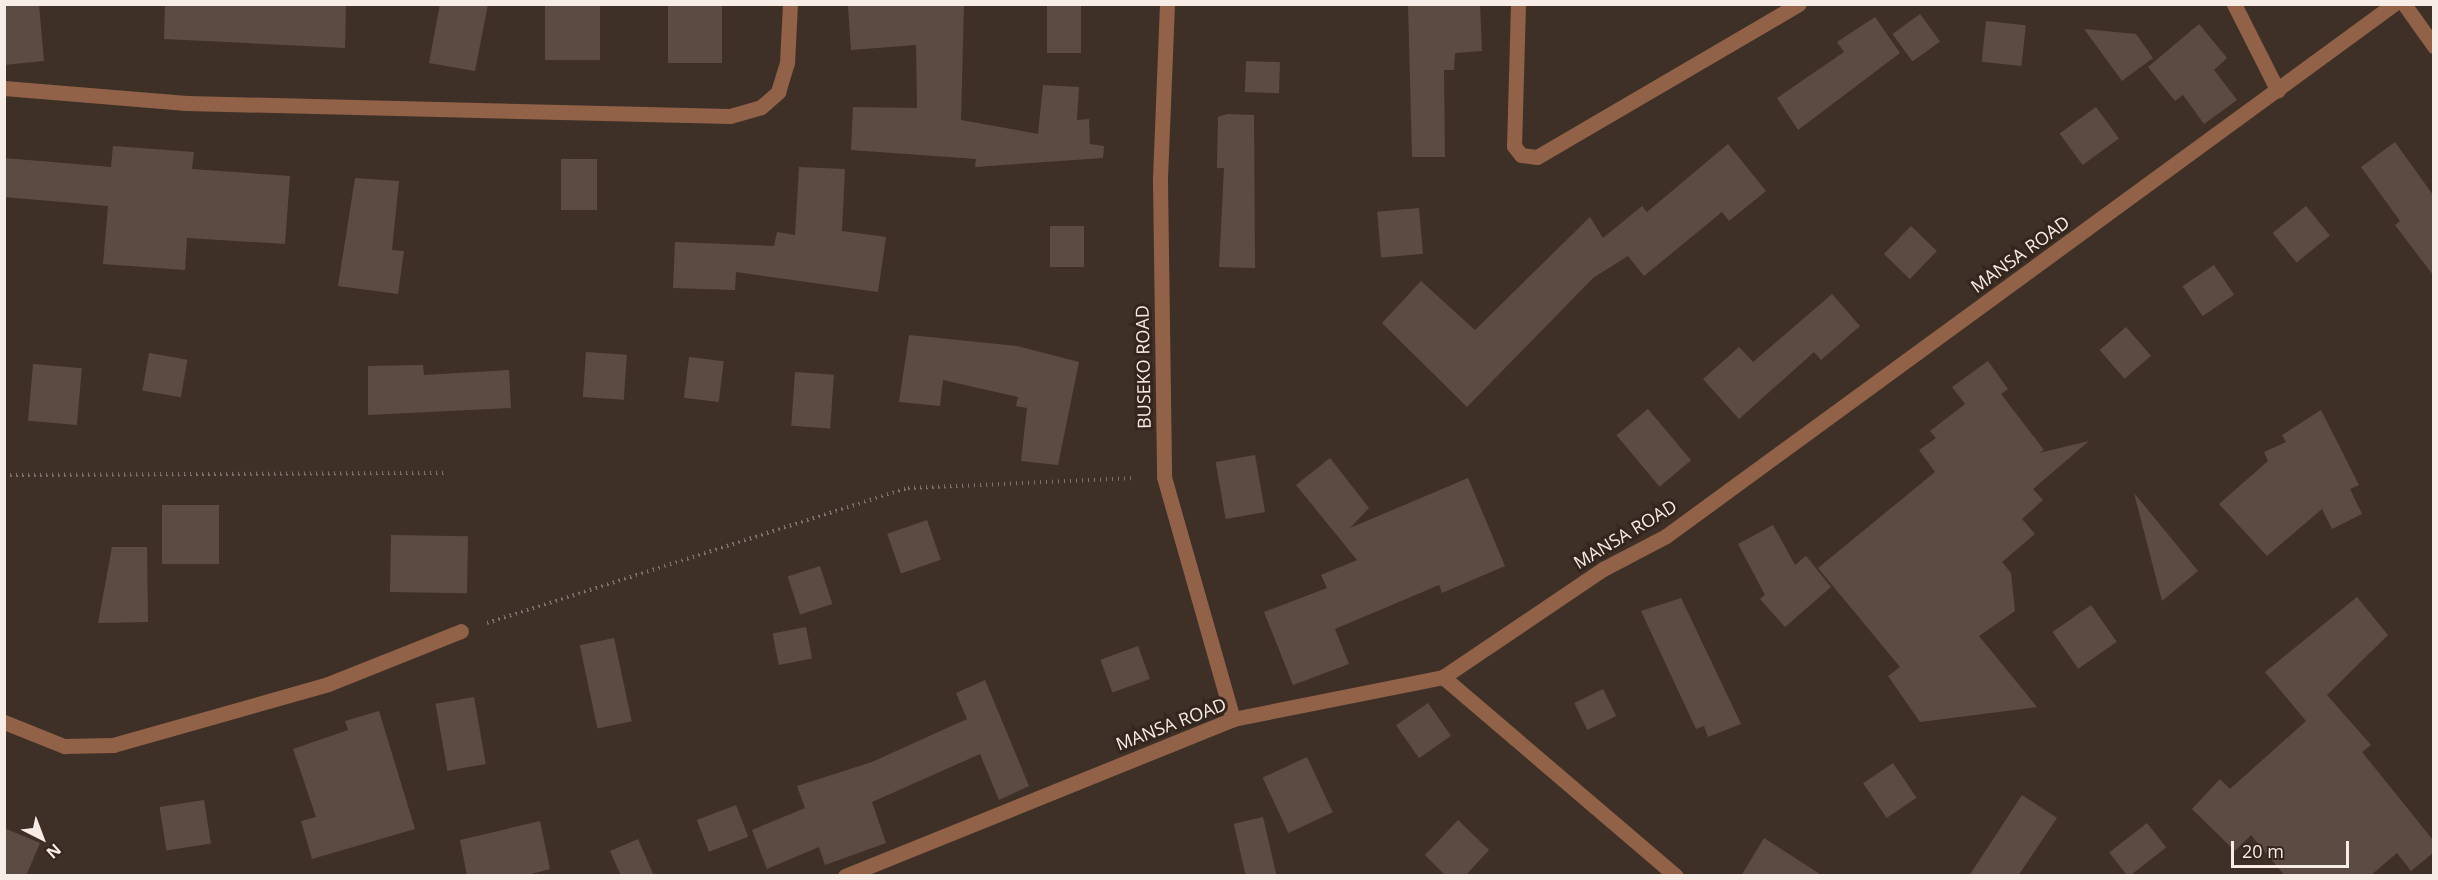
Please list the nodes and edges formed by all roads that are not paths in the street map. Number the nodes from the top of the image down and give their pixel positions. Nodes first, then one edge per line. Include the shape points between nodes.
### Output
1 (790, 4) edge
2 (1167, 4) edge
3 (1518, 4) edge
4 (1799, 4) edge
5 (2234, 4) edge
6 (2394, 4) edge
7 (2404, 4) edge
8 (2433, 46) edge
9 (4, 88) edge
10 (2278, 91) junction
11 (461, 631) road end
12 (1443, 677) junction
13 (1233, 719) junction
14 (4, 722) edge
15 (845, 876) edge
16 (1676, 876) edge

1 - 9 street via 787,63 778,92 761,107 730,116 186,103
2 - 13 street, BUSEKO ROAD via 1160,181 1164,477
3 - 4 street via 1514,146 1521,155 1537,157
5 - 10 street
6 - 10 street, MANSA ROAD
7 - 8 street
10 - 12 street, MANSA ROAD via 1666,536 1603,569
11 - 14 street via 328,684 113,745 64,746
12 - 13 street, MANSA ROAD
12 - 16 street
13 - 15 street, MANSA ROAD

